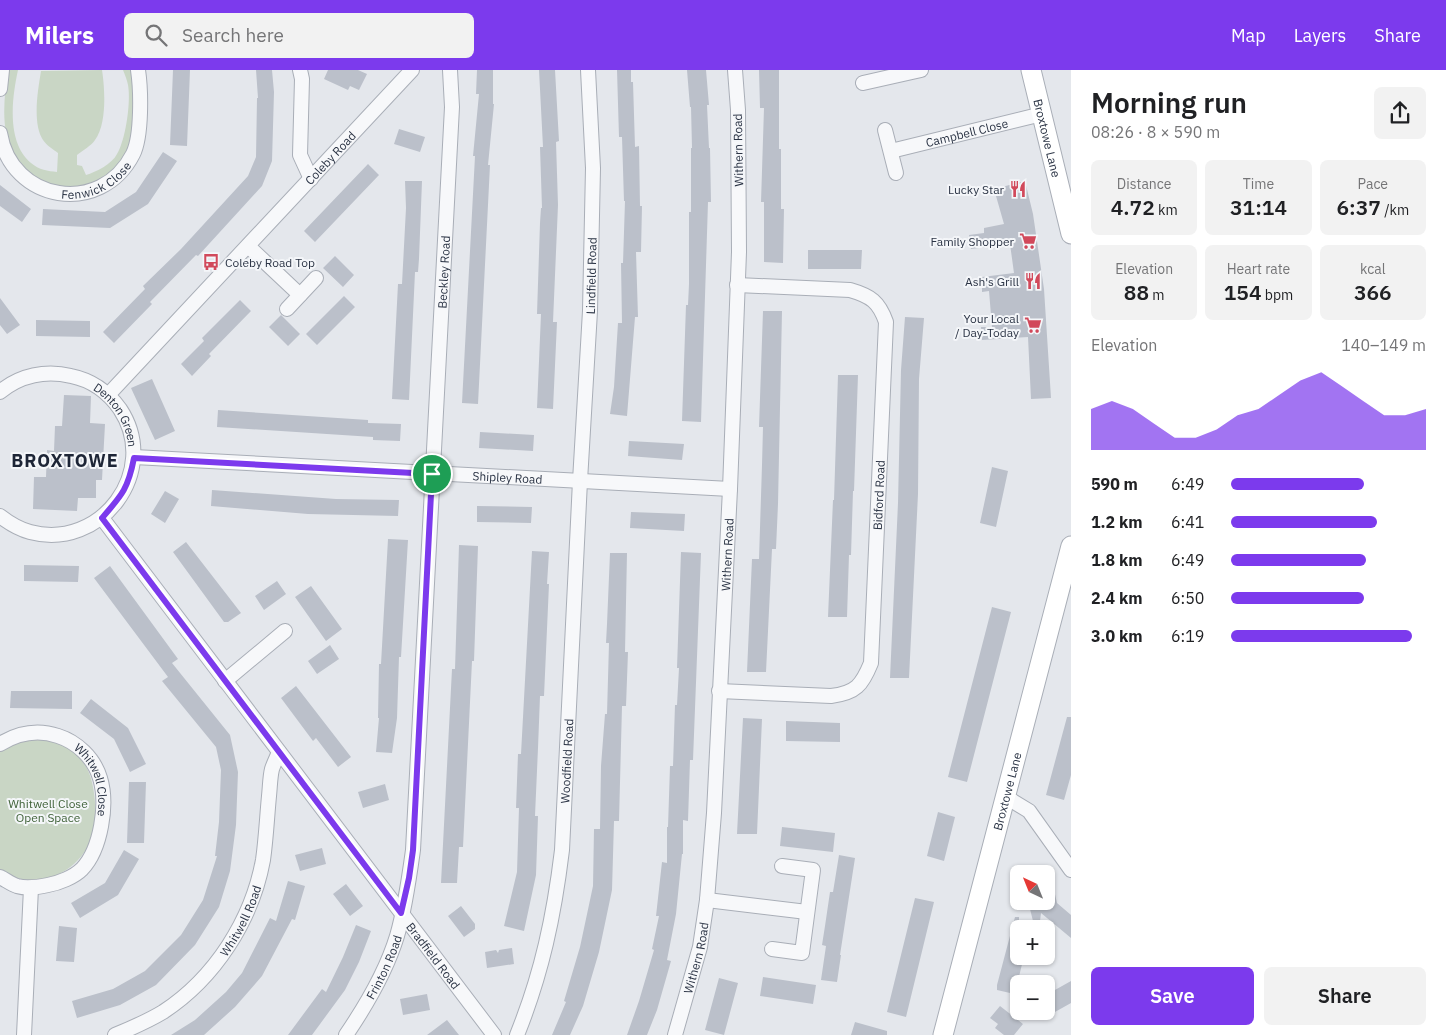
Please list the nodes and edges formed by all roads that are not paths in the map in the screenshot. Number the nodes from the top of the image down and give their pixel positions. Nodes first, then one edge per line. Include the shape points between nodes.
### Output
1 (2, 70) edge
2 (138, 70) edge
3 (300, 70) edge
4 (412, 70) edge
5 (450, 70) edge
6 (588, 70) edge
7 (735, 70) edge
8 (921, 70) edge
9 (1031, 70) edge
10 (863, 83) dead end
11 (0, 88) edge
12 (1042, 114) junction
13 (886, 130) dead end
14 (0, 133) edge
15 (891, 151) junction
16 (896, 173) dead end
17 (311, 178) junction
18 (1065, 179) edge
19 (1071, 234) edge
20 (248, 246) junction
21 (316, 278) dead end
22 (737, 285) junction
23 (300, 295) junction
24 (287, 309) dead end
25 (1, 388) edge
26 (108, 395) junction
27 (134, 458) junction
28 (432, 474) junction
29 (580, 482) junction
30 (730, 489) junction
31 (0, 516) edge
32 (102, 518) junction
33 (1071, 546) edge
34 (285, 632) dead end
35 (225, 681) junction
36 (719, 691) junction
37 (0, 744) edge
38 (279, 752) junction
39 (1006, 797) junction
40 (782, 866) dead end
41 (1071, 870) edge
42 (0, 878) edge
43 (31, 888) junction
44 (707, 900) junction
45 (808, 912) junction
46 (401, 913) junction
47 (772, 949) dead end
48 (24, 1035) edge
49 (115, 1035) edge
50 (346, 1035) edge
51 (494, 1035) edge
52 (517, 1035) edge
53 (675, 1035) edge
54 (943, 1035) edge

1 - 11 street
2 - 14 street, Fenwick Close via 140,100 134,151 113,178 91,192 62,194 30,183 7,156
3 - 17 street via 300,155
4 - 17 street, Coleby Road
5 - 28 street, Beckley Road via 452,107
6 - 29 street, Lindfield Road via 593,168 590,311
7 - 22 street, Withern Road via 738,110
8 - 10 street
9 - 12 main road, Broxtowe Lane
12 - 15 street, Campbell Close
12 - 18 main road, Broxtowe Lane
13 - 15 street
15 - 16 street
17 - 20 street, Coleby Road
18 - 19 main road, Broxtowe Lane
20 - 23 street
20 - 26 street, Coleby Road
21 - 23 street
22 - 30 street, Withern Road
22 - 36 street, Bidford Road via 850,290 864,294 882,310 886,322 871,663 858,688 845,695
23 - 24 street
25 - 26 street, Denton Green via 28,376 57,373 80,378
26 - 27 street, Denton Green via 124,415
27 - 28 street, Shipley Road
27 - 32 street, Denton Green via 131,476 123,493
28 - 29 street, Shipley Road
28 - 46 street, Frinton Road via 413,850
29 - 30 street, Shipley Road
29 - 52 street, Woodfield Road via 562,850 545,952
30 - 36 street, Withern Road
31 - 32 street, Denton Green via 13,526 30,532 61,535 86,528
32 - 35 street, Bradfield Road
33 - 39 main road, Broxtowe Lane
34 - 35 street
35 - 38 street, Bradfield Road
36 - 44 street, Withern Road
37 - 43 street, Whitwell Close via 24,733 39,732 67,739 80,747 100,778 101,832 91,856 70,877
38 - 46 street, Bradfield Road
38 - 49 street, Whitwell Road via 272,770 257,886 238,930 219,958 191,989 164,1011
39 - 41 street via 1029,811
39 - 54 main road, Broxtowe Lane
40 - 45 street via 813,870
42 - 43 street, Whitwell Close
43 - 48 street
44 - 45 street
44 - 53 street, Withern Road via 700,947
45 - 47 street via 802,953
46 - 50 street, Frinton Road via 396,937 382,972
46 - 51 street, Bradfield Road

